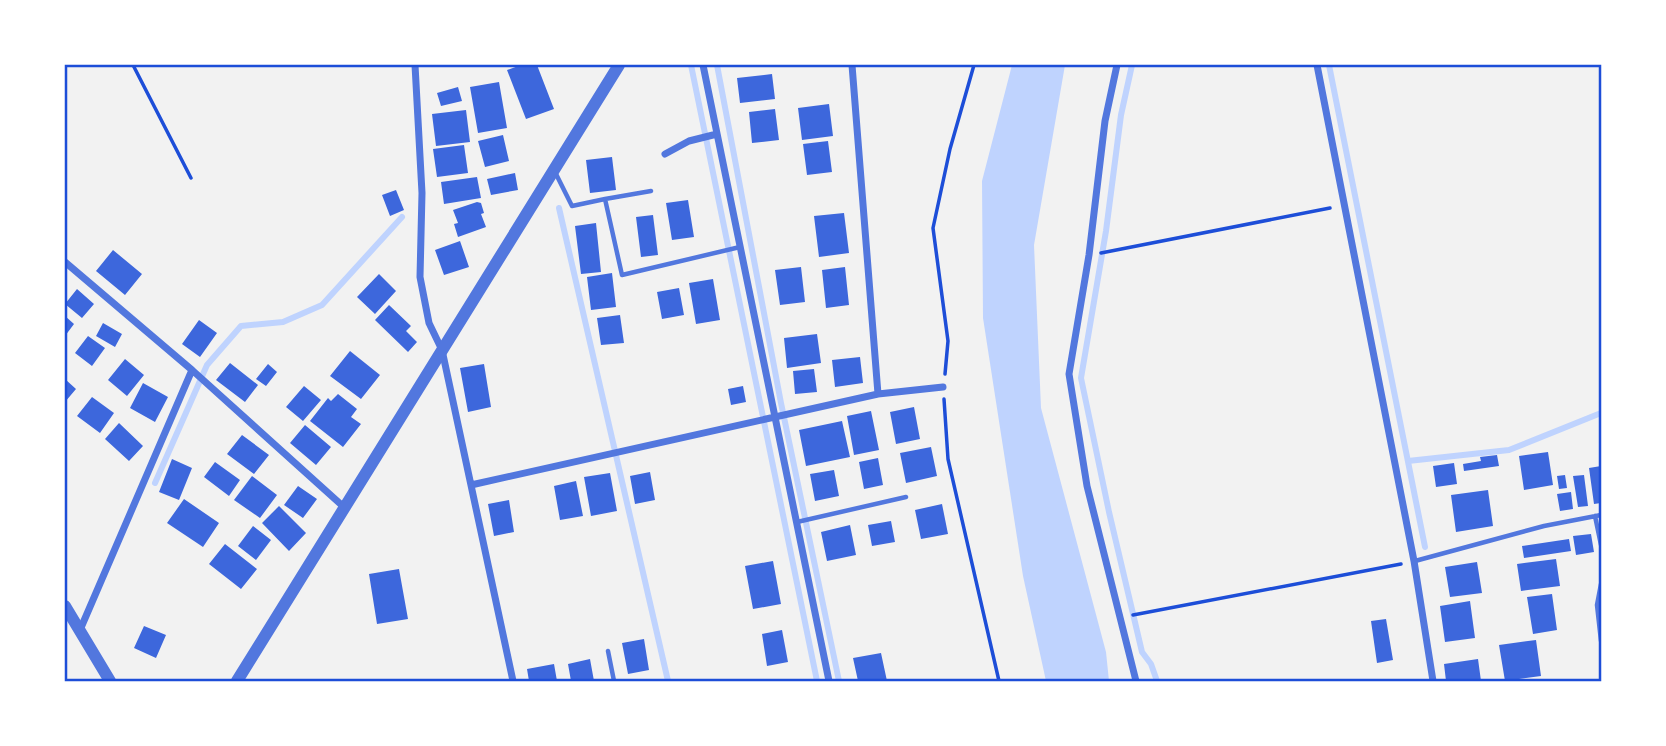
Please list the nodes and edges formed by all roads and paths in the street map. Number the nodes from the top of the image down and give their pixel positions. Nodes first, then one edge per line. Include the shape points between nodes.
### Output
1 (134, 65) edge
2 (415, 65) edge
3 (619, 65) edge
4 (703, 65) edge
5 (852, 65) edge
6 (974, 65) edge
7 (1117, 65) edge
8 (1317, 65) edge
9 (717, 134) junction
10 (665, 154) dead end
11 (554, 170) junction
12 (191, 178) dead end
13 (650, 191) dead end
14 (605, 199) junction
15 (1344, 205) junction
16 (740, 247) junction
17 (1088, 255) junction
18 (65, 262) edge
19 (442, 350) junction
20 (192, 370) junction
21 (943, 387) junction
22 (877, 394) junction
23 (774, 418) junction
24 (471, 485) junction
25 (906, 497) dead end
26 (345, 508) junction
27 (1598, 515) edge
28 (796, 522) junction
29 (1601, 545) edge
30 (1414, 561) junction
31 (1601, 584) edge
32 (65, 606) edge
33 (1121, 617) junction
34 (80, 631) junction
35 (1601, 640) edge
36 (608, 651) dead end
37 (110, 681) edge
38 (237, 681) edge
39 (513, 681) edge
40 (614, 681) edge
41 (829, 681) edge
42 (999, 681) edge
43 (1136, 681) edge
44 (1433, 681) edge

1 - 12 path
2 - 19 street via 422,193 420,277 429,323
3 - 11 street
4 - 9 street
5 - 22 street
6 - 21 path via 933,229 948,341
7 - 17 street
8 - 15 street
9 - 10 street via 689,141
9 - 16 street
11 - 14 lane via 572,206
11 - 19 street
13 - 14 lane
14 - 16 lane via 622,275
15 - 17 path
15 - 30 street
16 - 23 street
17 - 33 street via 1069,374 1087,486
18 - 20 street
19 - 24 street
19 - 26 street
20 - 26 street
20 - 34 street
21 - 22 street
21 - 42 path via 948,459
22 - 23 street
23 - 24 street
23 - 28 street
24 - 39 street
25 - 28 lane
26 - 38 street
27 - 29 lane
27 - 30 lane
28 - 41 street
30 - 33 path
30 - 44 street
31 - 35 lane via 1597,605
32 - 34 street
33 - 43 street
34 - 37 street
36 - 40 lane

